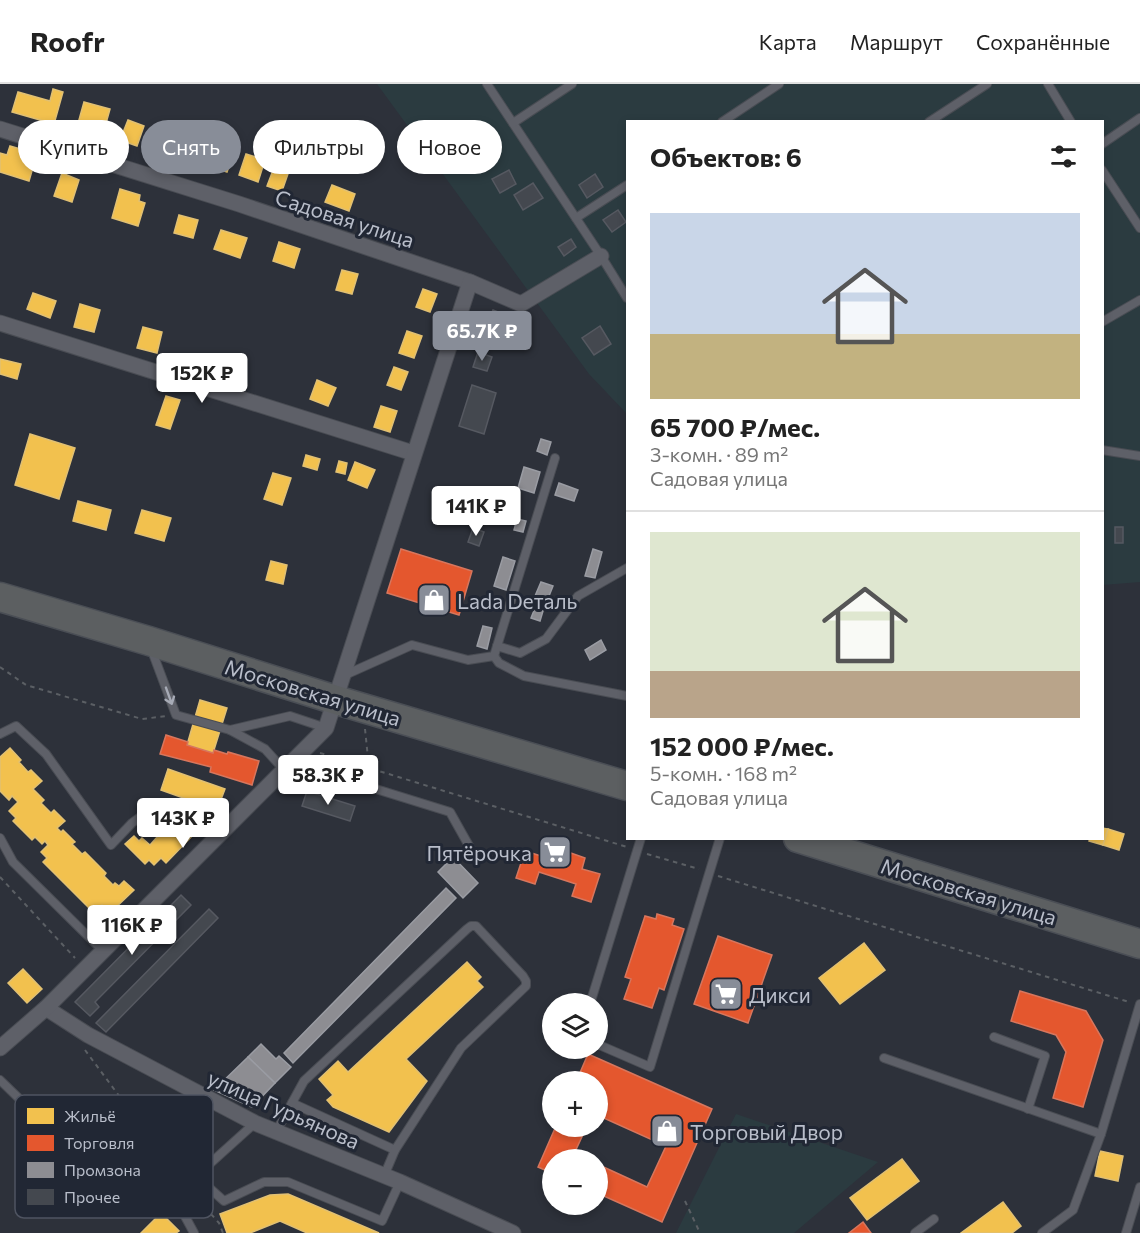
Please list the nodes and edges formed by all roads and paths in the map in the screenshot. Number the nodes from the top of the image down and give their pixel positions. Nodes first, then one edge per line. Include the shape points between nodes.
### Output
1 (487, 84) edge
2 (572, 84) edge
3 (779, 84) edge
4 (987, 84) edge
5 (1048, 84) edge
6 (1140, 118) edge
7 (725, 120) edge
8 (932, 120) edge
9 (1070, 120) edge
10 (513, 123) junction
11 (0, 129) edge
12 (1104, 143) edge
13 (1104, 173) edge
14 (626, 186) edge
15 (576, 218) junction
16 (1140, 228) edge
17 (601, 256) junction
18 (470, 282) junction
19 (626, 296) edge
20 (1140, 300) edge
21 (1104, 321) edge
22 (0, 322) edge
23 (1104, 450) edge
24 (413, 453) junction
25 (1140, 456) edge
26 (555, 459) dead end
27 (626, 569) edge
28 (0, 597) edge
29 (149, 641) junction
30 (497, 646) junction
31 (494, 656) junction
32 (0, 667) edge
33 (340, 688) junction
34 (626, 696) edge
35 (176, 715) junction
36 (327, 728) junction
37 (230, 730) junction
38 (0, 734) edge
39 (306, 748) junction
40 (289, 767) junction
41 (626, 782) edge
42 (224, 832) junction
43 (0, 838) edge
44 (641, 840) edge
45 (719, 840) edge
46 (804, 840) edge
47 (638, 851) junction
48 (473, 853) dead end
49 (710, 873) junction
50 (0, 877) edge
51 (1140, 944) edge
52 (104, 951) junction
53 (85, 969) junction
54 (593, 993) edge
55 (1140, 1005) edge
56 (46, 1008) junction
57 (88, 1035) junction
58 (994, 1037) dead end
59 (0, 1048) edge
60 (608, 1049) edge
61 (884, 1058) dead end
62 (0, 1080) edge
63 (15, 1095) edge
64 (118, 1095) edge
65 (202, 1095) edge
66 (213, 1101) edge
67 (292, 1103) junction
68 (1028, 1108) junction
69 (255, 1123) junction
70 (276, 1132) junction
71 (1101, 1134) junction
72 (395, 1150) junction
73 (213, 1161) edge
74 (384, 1176) junction
75 (400, 1182) junction
76 (1140, 1187) edge
77 (213, 1191) edge
78 (685, 1202) dead end
79 (213, 1216) edge
80 (186, 1218) edge
81 (934, 1219) dead end
82 (194, 1233) edge
83 (223, 1233) edge
84 (513, 1233) edge
85 (700, 1233) edge
86 (915, 1233) edge
87 (1042, 1233) edge
88 (1126, 1233) edge

1 - 10 lane
2 - 10 lane
3 - 7 lane
4 - 8 lane
5 - 9 lane
6 - 12 lane
10 - 15 lane
11 - 18 street, Садовая улица
13 - 16 lane
14 - 15 lane
15 - 17 lane
17 - 18 street, Садовая улица via 521,303
17 - 19 lane
18 - 24 street
20 - 21 lane
22 - 24 street
23 - 25 lane
24 - 33 street
26 - 30 lane
27 - 30 lane via 578,596 546,639 520,653
28 - 29 highway, Московская улица
29 - 33 highway, Московская улица
29 -> 35 lane
30 - 31 lane
31 - 33 lane via 468,660 412,645
31 - 34 lane via 499,663 524,676
32 - 35 path via 26,685 142,719
33 - 36 street
33 - 41 highway, Московская улица
35 - 37 lane
36 - 37 lane via 290,716
36 - 39 street
37 - 40 lane
38 - 42 lane via 16,726 46,754 111,845 159,802
39 - 40 street
39 - 47 path
40 - 42 street
40 - 48 lane via 450,812
42 - 52 street
43 - 52 lane via 13,862
44 - 47 lane
45 - 49 lane
46 - 51 highway, Московская улица
47 - 49 path
47 - 54 lane
49 - 55 path
49 - 60 lane via 650,1067
50 - 53 path
52 - 53 street
53 - 56 street
55 - 71 lane
56 - 57 street, улица Гурьянова
56 - 59 street
57 - 64 path via 85,1051
57 - 65 street, улица Гурьянова
58 - 68 lane via 1045,1056
61 - 68 lane
62 - 63 lane
66 - 69 street, улица Гурьянова
67 - 70 lane
67 - 72 lane
67 - 72 lane via 304,1081 467,929 476,926 523,976 526,986 461,1048
68 - 71 lane
69 - 70 street, улица Гурьянова
69 - 73 lane
70 - 74 street, улица Гурьянова
71 - 87 lane via 1073,1210
72 - 74 lane
74 - 75 street, улица Гурьянова
75 - 77 lane via 382,1221 288,1182 264,1182 224,1201
75 - 84 street, улица Гурьянова
76 - 88 lane
78 - 85 path
79 - 83 path
80 - 82 lane
81 - 86 lane

